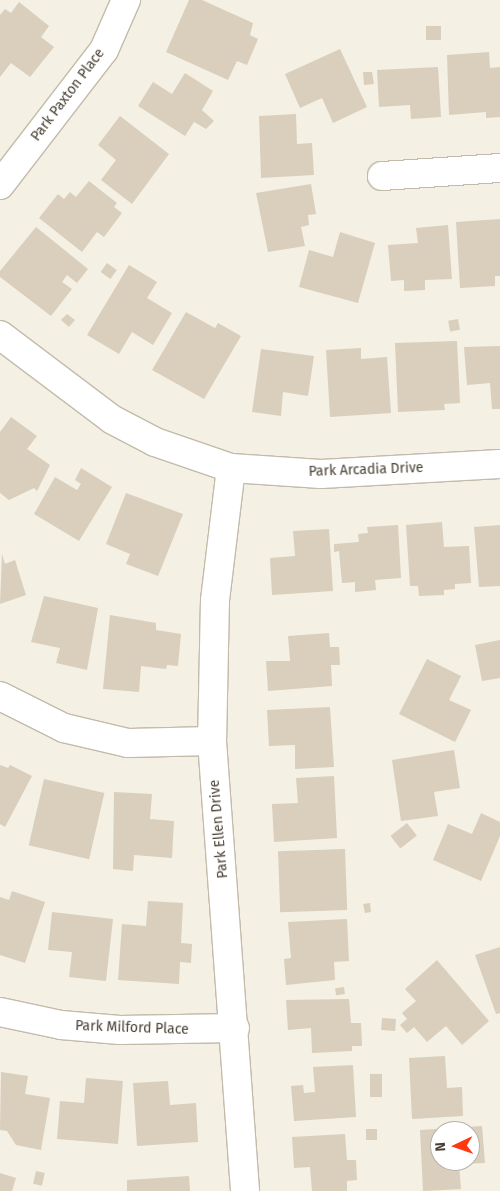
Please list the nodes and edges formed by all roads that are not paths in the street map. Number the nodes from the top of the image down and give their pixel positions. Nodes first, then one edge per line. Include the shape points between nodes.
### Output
1 (126, 0) edge
2 (9, 154) edge
3 (500, 168) edge
4 (382, 176) dead end
5 (0, 185) edge
6 (0, 336) edge
7 (500, 464) edge
8 (231, 468) junction
9 (0, 696) edge
10 (212, 741) junction
11 (0, 1012) edge
12 (235, 1028) junction
13 (245, 1191) edge

1 - 2 street, Park Paxton Place via 104,50
2 - 5 street, Park Paxton Place
3 - 4 street
6 - 8 street, Park Arcadia Drive via 113,420 155,442
7 - 8 street, Park Arcadia Drive via 321,474
8 - 10 street, Park Ellen Drive via 214,600
9 - 10 street via 64,728 128,743
10 - 12 street, Park Ellen Drive
11 - 12 street, Park Milford Place via 62,1025 120,1030
12 - 13 street, Park Ellen Drive

